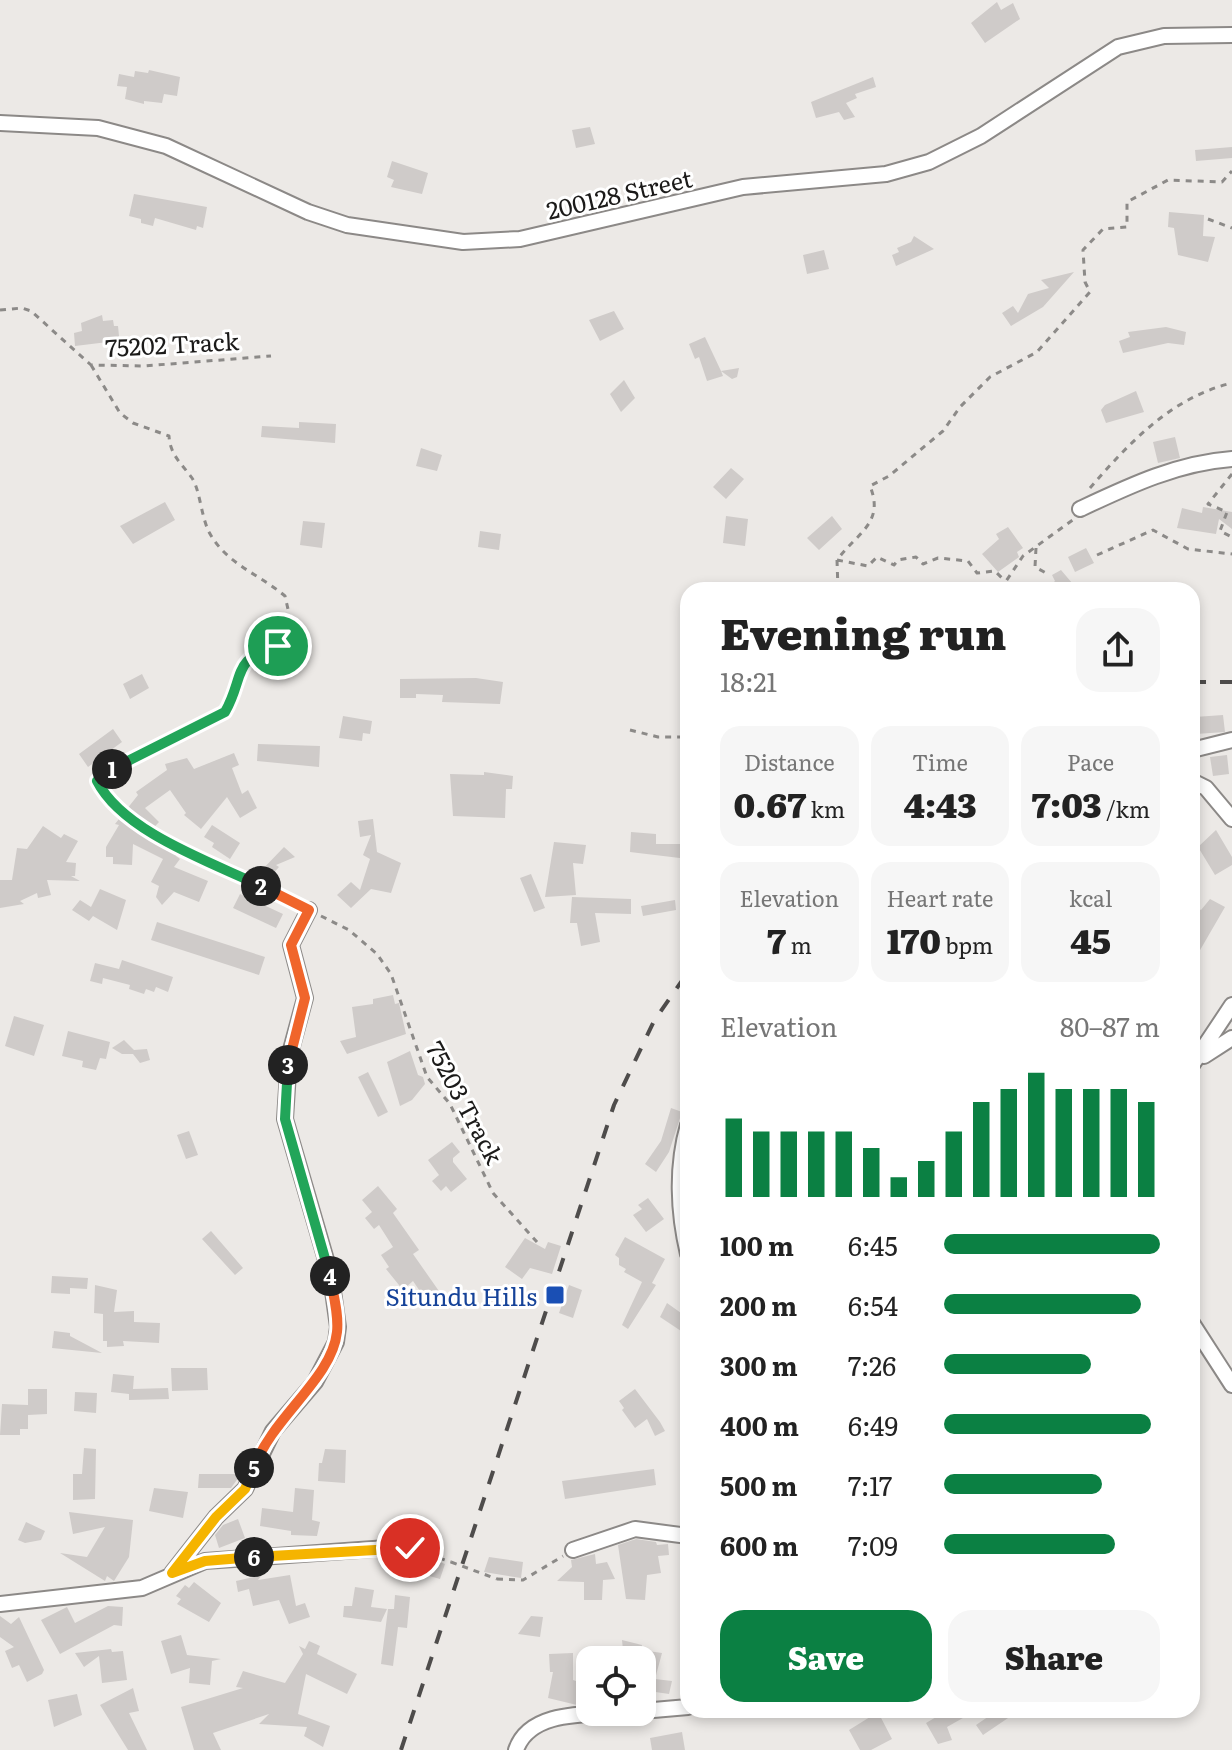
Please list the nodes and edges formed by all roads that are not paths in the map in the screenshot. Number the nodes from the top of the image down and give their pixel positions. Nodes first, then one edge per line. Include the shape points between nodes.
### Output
1 (1232, 35) edge
2 (0, 123) edge
3 (1232, 459) edge
4 (1080, 509) road end
5 (1232, 740) edge
6 (1200, 748) edge
7 (1200, 785) edge
8 (1232, 819) edge
9 (309, 910) road end
10 (1232, 1005) edge
11 (1232, 1038) edge
12 (1200, 1054) edge
13 (1200, 1059) edge
14 (1200, 1335) edge
15 (1232, 1385) edge
16 (680, 1535) edge
17 (573, 1550) road end
18 (427, 1554) dead end
19 (172, 1573) junction
20 (0, 1604) edge
21 (680, 1708) edge
22 (656, 1710) edge
23 (576, 1716) edge
24 (516, 1750) edge

1 - 2 street, 200128 Street via 1164,36 1118,47 981,136 929,162 886,174 743,187 520,239 463,242 347,225 166,146 98,128
3 - 4 street via 1144,479
5 - 6 street
7 - 8 street
9 - 19 street via 291,945 305,998 289,1057 285,1119 331,1277 336,1342 315,1382 268,1439 245,1489
10 - 12 street
11 - 13 street
14 - 15 street
16 - 17 street via 635,1529
18 - 19 street via 401,1547 239,1557 205,1561
19 - 20 street via 142,1588
21 - 22 street
23 - 24 street via 537,1725

